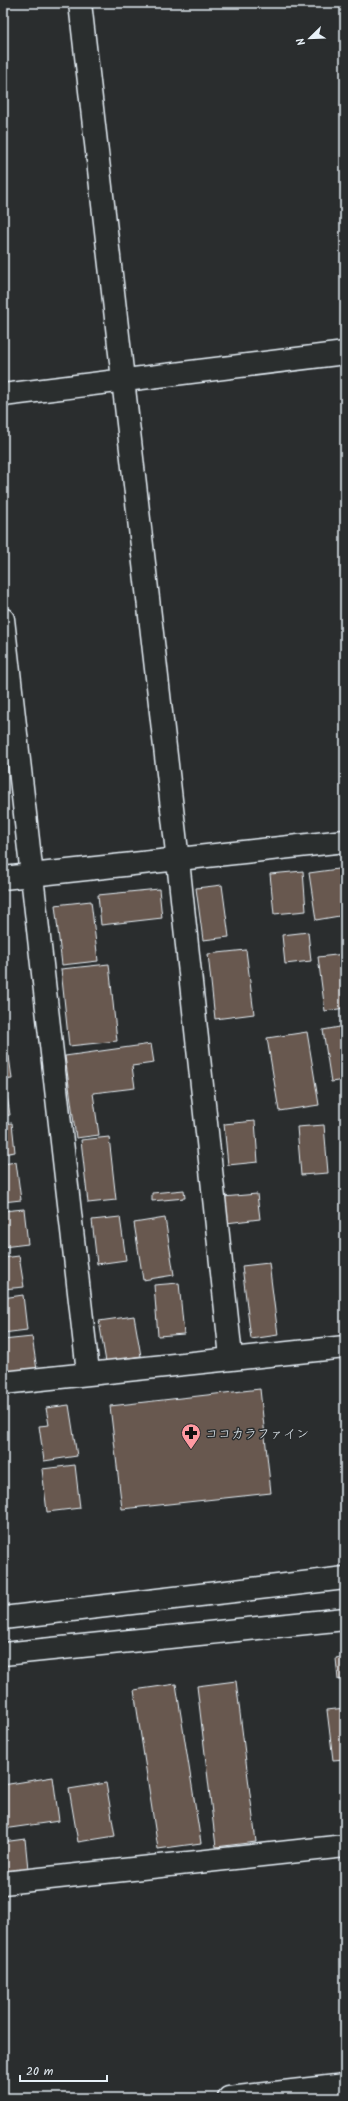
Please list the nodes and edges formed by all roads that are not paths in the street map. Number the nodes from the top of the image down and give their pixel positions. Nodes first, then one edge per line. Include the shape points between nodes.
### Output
1 (80, 3) edge
2 (345, 353) edge
3 (122, 382) junction
4 (3, 395) edge
5 (3, 619) edge
6 (345, 841) edge
7 (178, 860) junction
8 (32, 875) junction
9 (3, 878) edge
10 (345, 1346) edge
11 (231, 1357) junction
12 (88, 1372) junction
13 (3, 1383) edge
14 (345, 1578) edge
15 (3, 1618) edge
16 (345, 1619) edge
17 (3, 1654) edge
18 (345, 1846) edge
19 (3, 1883) edge
20 (345, 2085) edge
21 (229, 2098) edge

1 - 3 street
2 - 3 street
3 - 4 street
3 - 7 street
5 - 8 street
6 - 7 street
7 - 8 street
7 - 11 street
8 - 9 street
8 - 12 street
10 - 11 street
11 - 12 street
12 - 13 street
14 - 15 street
16 - 17 street
18 - 19 street
20 - 21 street

